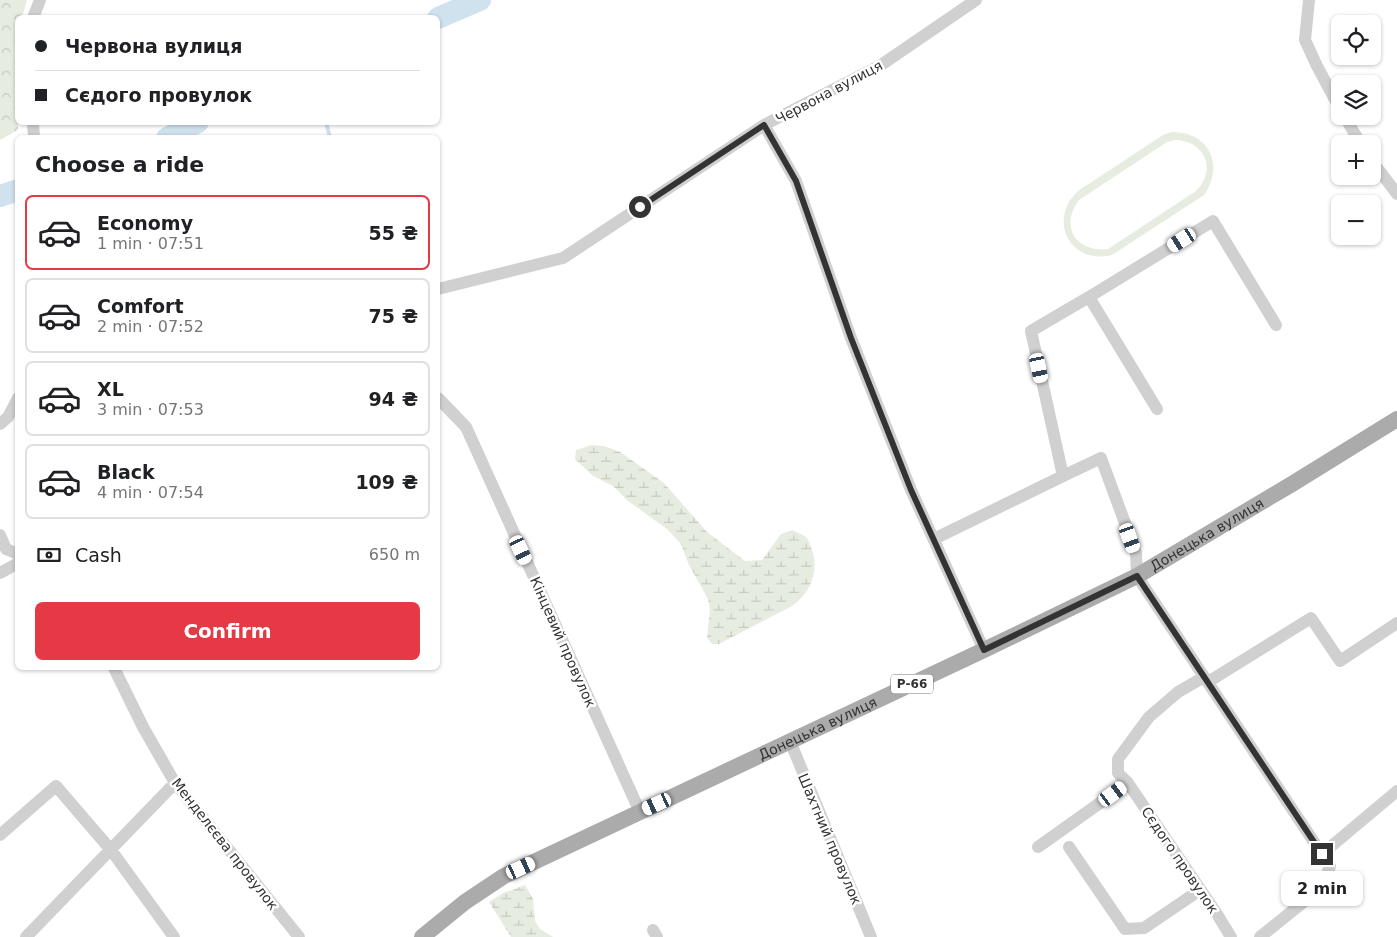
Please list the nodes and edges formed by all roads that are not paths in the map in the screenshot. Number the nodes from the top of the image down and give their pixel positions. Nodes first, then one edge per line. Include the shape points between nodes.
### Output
1 (40, 0) edge
2 (976, 0) edge
3 (1309, 0) edge
4 (34, 15) edge
5 (1331, 92) edge
6 (764, 125) junction
7 (1381, 173) edge
8 (1397, 194) edge
9 (440, 289) edge
10 (1089, 297) junction
11 (1276, 325) dead end
12 (440, 400) edge
13 (15, 404) edge
14 (1157, 409) dead end
15 (1397, 419) edge
16 (0, 424) edge
17 (1063, 476) junction
18 (0, 535) edge
19 (934, 539) junction
20 (15, 553) edge
21 (15, 565) edge
22 (0, 573) edge
23 (1137, 576) junction
24 (1397, 624) edge
25 (984, 650) junction
26 (115, 670) edge
27 (1206, 679) junction
28 (790, 742) junction
29 (175, 783) junction
30 (1128, 783) junction
31 (1397, 790) edge
32 (640, 812) junction
33 (0, 835) edge
34 (1038, 847) dead end
35 (1069, 847) dead end
36 (111, 850) junction
37 (1322, 854) junction
38 (1200, 890) junction
39 (26, 937) edge
40 (174, 937) edge
41 (299, 937) edge
42 (422, 937) edge
43 (871, 937) edge
44 (1231, 937) edge
45 (1260, 937) edge

1 - 4 street
2 - 6 street, Червона вулиця via 881,65
3 - 5 street via 1305,40
6 - 9 street, Червона вулиця via 563,258
6 - 19 street via 796,181 851,338 911,490
7 - 8 street
10 - 11 street via 1213,221
10 - 14 street
10 - 17 street via 1032,332
12 - 32 street, Кінцевий провулок via 466,427
13 - 16 street
15 - 23 main road, Донецька вулиця / Р-66
17 - 19 street
17 - 23 street via 1101,458 1136,554
18 - 20 street via 6,549
19 - 25 street
21 - 22 street
23 - 25 main road, Донецька вулиця / Р-66
23 - 27 street
24 - 27 street, Сєдого провулок via 1340,661 1311,618
25 - 28 main road, Донецька вулиця / Р-66
26 - 29 street, Менделєєва провулок
27 - 30 street, Сєдого провулок via 1178,692 1149,717 1128,742 1118,759 1118,773
27 - 37 street
28 - 32 main road, Донецька вулиця / Р-66
28 - 43 street, Шахтний провулок
29 - 36 street
29 - 41 street, Менделєєва провулок
30 - 34 street
30 - 38 street, Сєдого провулок
31 - 37 street
32 - 42 main road, Донецька вулиця / Р-66 via 504,876
33 - 36 street via 56,786
35 - 38 street via 1125,929 1144,928
36 - 39 street
36 - 40 street
37 - 45 street via 1330,866 1322,887
38 - 44 street, Сєдого провулок

